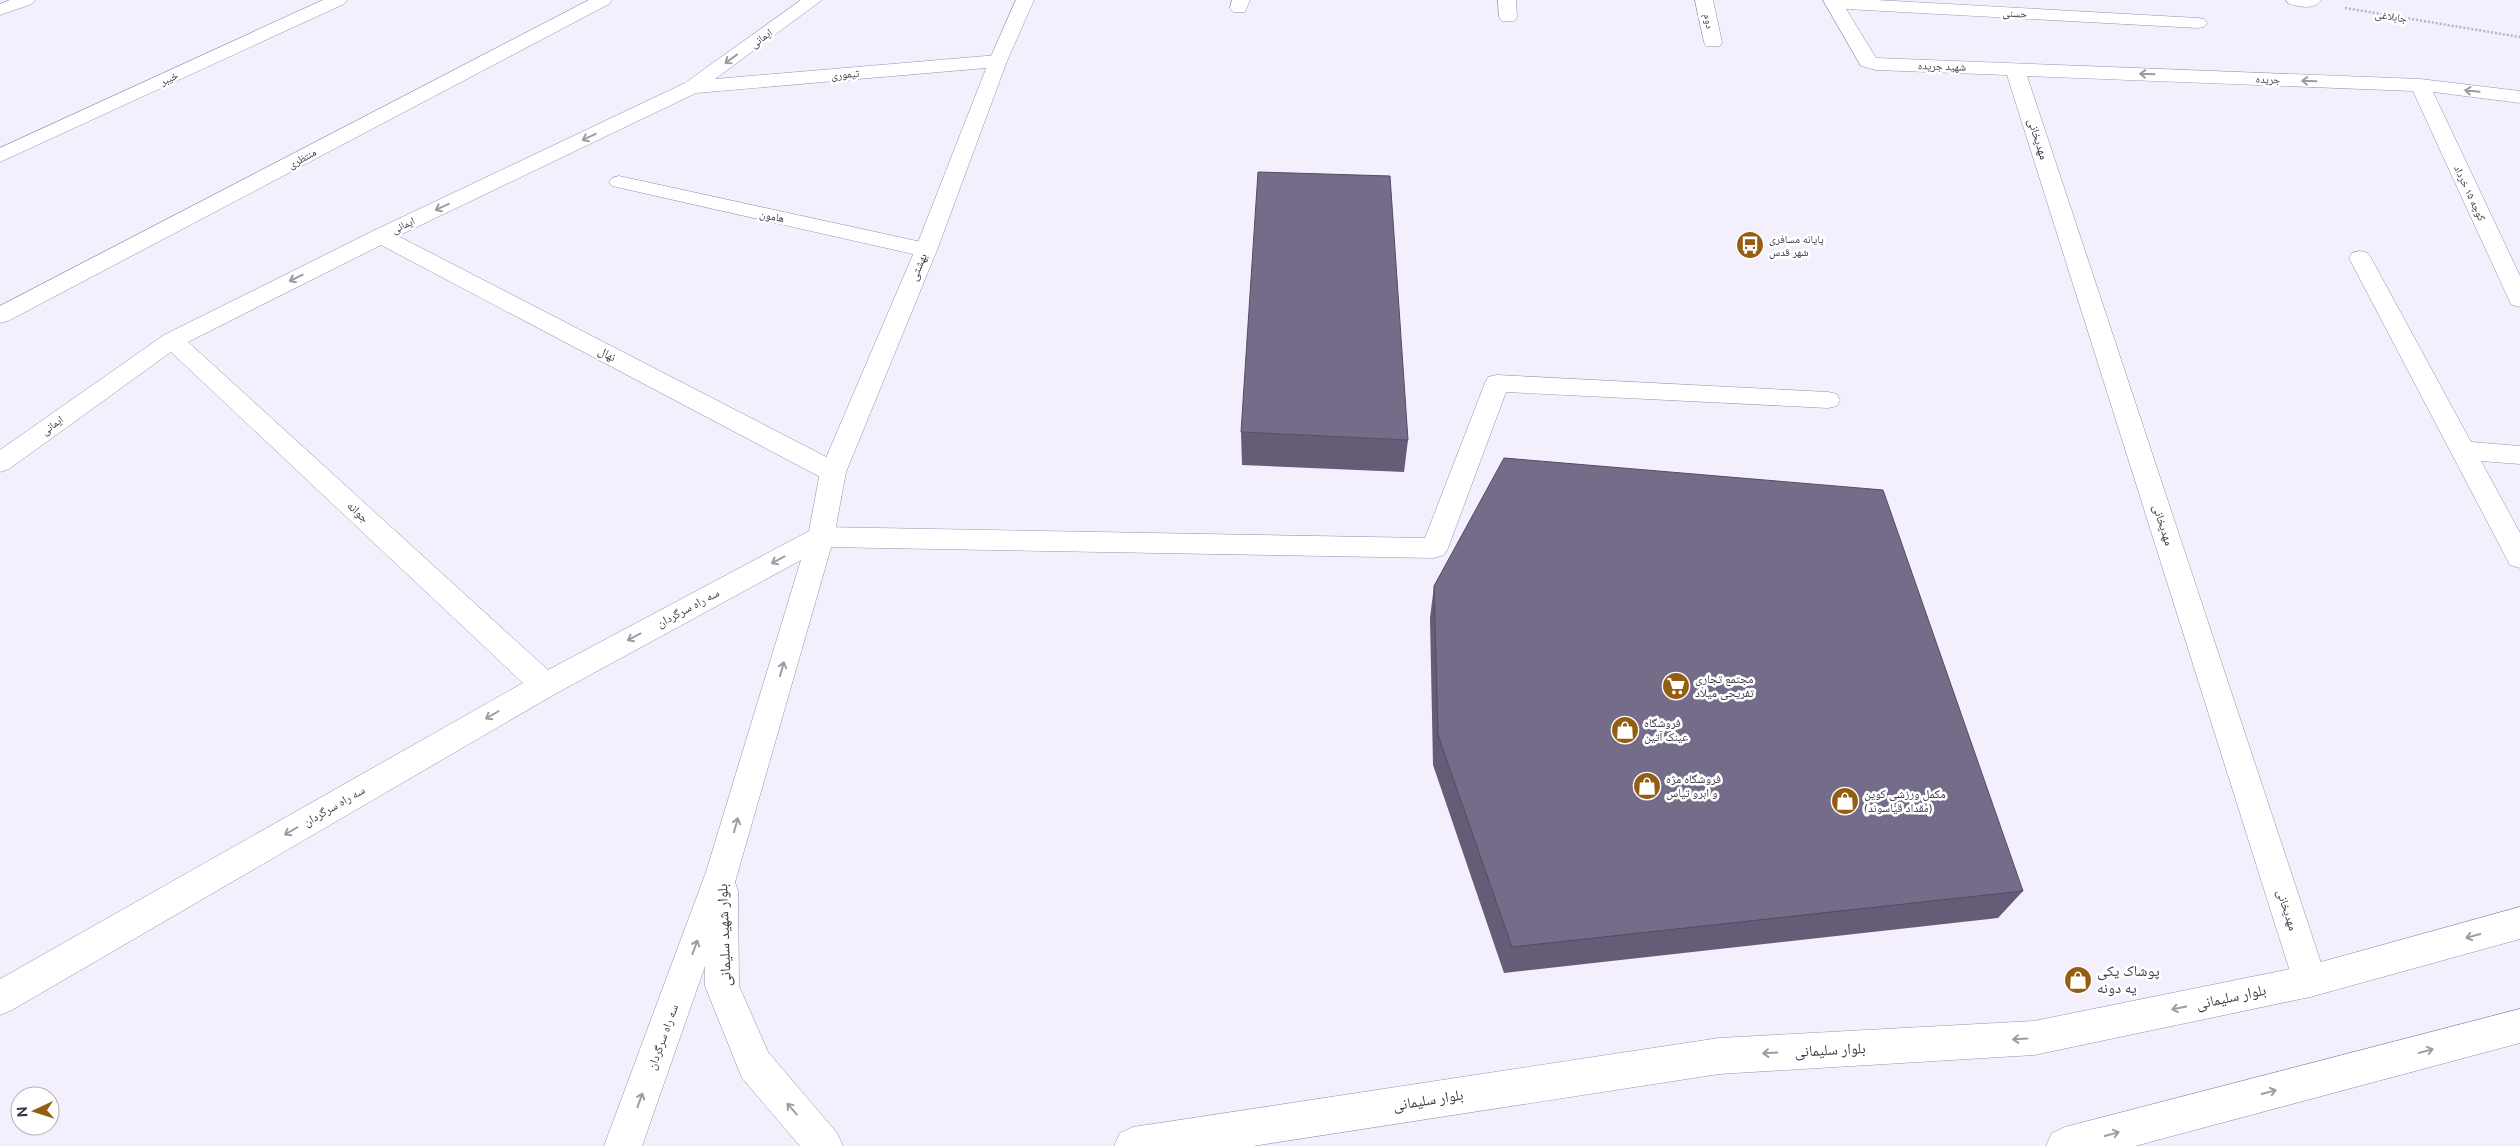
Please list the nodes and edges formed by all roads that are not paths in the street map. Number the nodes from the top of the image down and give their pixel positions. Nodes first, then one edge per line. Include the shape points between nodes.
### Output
1 (26, 0) edge
2 (338, 0) edge
3 (603, 0) edge
4 (813, 0) edge
5 (1025, 0) edge
6 (1704, 0) edge
7 (1832, 1) edge
8 (0, 10) edge
9 (2198, 23) dead end
10 (1713, 42) dead end
11 (998, 61) junction
12 (2015, 69) junction
13 (2420, 85) junction
14 (692, 88) junction
15 (2520, 97) edge
16 (0, 156) edge
17 (619, 182) dead end
18 (380, 236) junction
19 (926, 250) junction
20 (2360, 258) dead end
21 (2520, 300) edge
22 (0, 316) edge
23 (172, 340) junction
24 (1828, 400) dead end
25 (2462, 450) junction
26 (2520, 455) edge
27 (0, 463) edge
28 (833, 472) junction
29 (821, 537) junction
30 (2520, 558) edge
31 (544, 684) junction
32 (722, 872) junction
33 (2520, 923) edge
34 (2310, 981) junction
35 (0, 998) edge
36 (2520, 1026) edge
37 (623, 1146) edge
38 (824, 1146) edge
39 (1133, 1146) edge
40 (2065, 1146) edge

1 - 8 street
2 - 16 street, خیبر
3 - 22 street, منتظری
4 -> 14 street, ایمانی
5 - 11 street, بهشتی
6 - 10 street, دوم
7 - 9 street, حسنی
7 - 12 street, شهید جریده via 1868,62
11 - 14 street, تیموری
11 - 19 street, بهشتی
13 -> 12 street, جریده
12 - 34 street, مهدیخانی
15 -> 13 street, جریده
13 - 21 street, کوچه ۱۵ خرداد
14 -> 18 street, ایمانی
17 - 19 street, هامون
18 -> 23 street, ایمانی
18 - 28 street, نهال
19 - 28 street, بهشتی
20 - 25 street
23 - 27 street, ایمانی
23 - 31 street, جوانه
24 - 29 street via 1498,383 1434,548
25 - 26 street
25 - 30 street
28 - 29 street, بهشتی
29 -> 31 street, سه راه سرگردان
32 -> 29 street, سه راه سرگردان
31 -> 35 street, سه راه سرگردان
37 -> 32 street, سه راه سرگردان
38 -> 32 street, بلوار شهید سلیمانی via 755,1065 722,986
33 -> 34 street, بلوار سلیمانی
34 -> 39 street, بلوار سلیمانی via 2034,1038 1719,1056
40 -> 36 street

